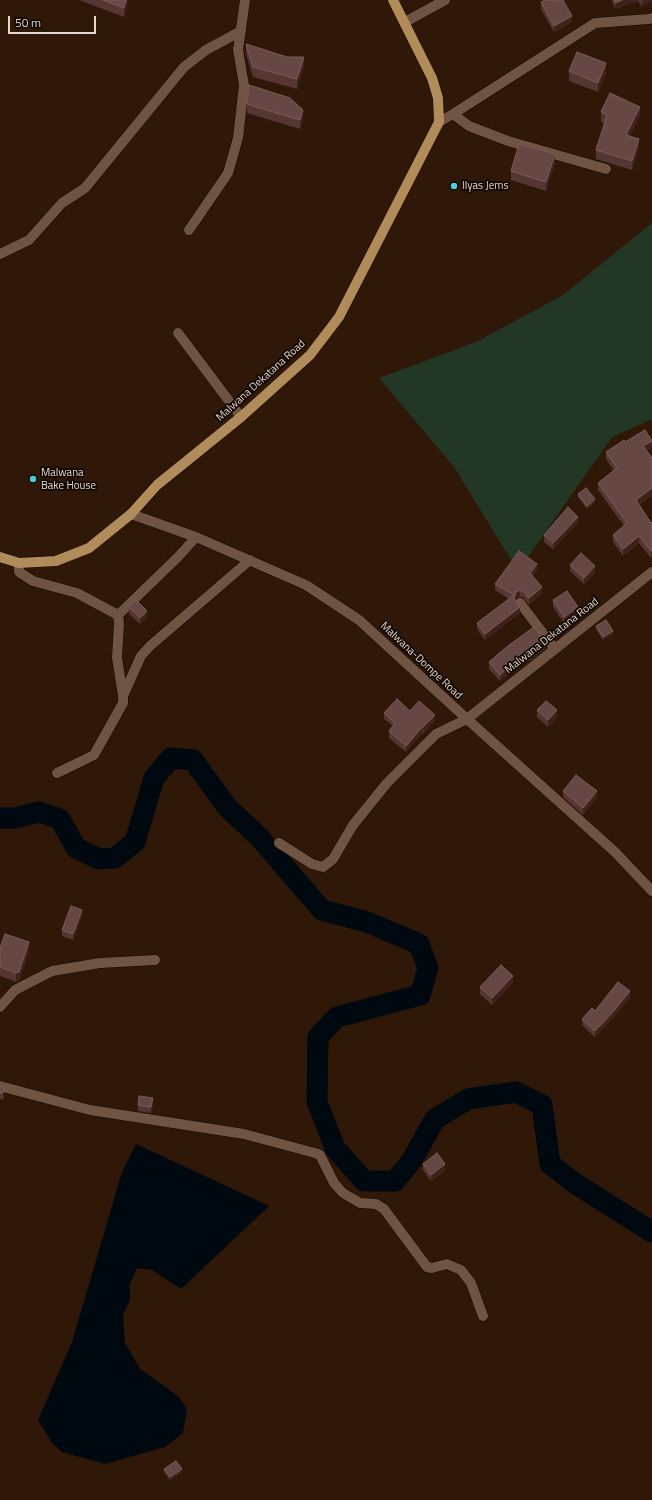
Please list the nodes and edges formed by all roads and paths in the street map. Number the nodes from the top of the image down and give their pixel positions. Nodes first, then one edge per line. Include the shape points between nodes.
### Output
1 (245, 0) edge
2 (393, 0) edge
3 (445, 0) edge
4 (652, 18) edge
5 (405, 22) junction
6 (241, 31) junction
7 (453, 114) junction
8 (438, 122) junction
9 (606, 169) dead end
10 (189, 230) dead end
11 (0, 254) edge
12 (178, 333) dead end
13 (241, 417) junction
14 (131, 514) junction
15 (196, 537) junction
16 (0, 557) edge
17 (250, 560) junction
18 (18, 563) junction
19 (652, 572) edge
20 (520, 603) dead end
21 (118, 615) junction
22 (555, 649) junction
23 (123, 696) junction
24 (467, 719) junction
25 (57, 773) dead end
26 (280, 843) dead end
27 (652, 891) edge
28 (154, 960) dead end
29 (0, 1007) edge
30 (0, 1086) edge
31 (483, 1316) dead end

1 - 6 street
2 - 5 main road, Malwana Dekatana Road
3 - 5 street
4 - 7 street via 595,23
5 - 8 main road, Malwana Dekatana Road via 432,78 438,98
6 - 10 street via 238,50 244,85 238,138 228,173
6 - 11 street via 206,50 184,67 85,188 62,203 29,240
7 - 8 street
7 - 9 street via 469,126 508,141
8 - 13 main road, Malwana Dekatana Road via 339,317 310,355
12 - 13 street
13 - 14 main road, Malwana Dekatana Road via 157,485
14 - 15 street, Malwana-Dompe Road
14 - 18 main road, Malwana Dekatana Road via 89,548 56,561
15 - 17 street, Malwana-Dompe Road
15 - 21 street
16 - 18 main road, Malwana Dekatana Road
17 - 23 street via 150,646 141,656
17 - 24 street, Malwana-Dompe Road via 306,585 359,620
18 - 21 street via 19,572 33,581 77,593
19 - 22 street, Malwana Dekatana Road
20 - 22 street
21 - 23 street via 117,658
22 - 24 street, Malwana Dekatana Road
23 - 25 street via 123,703 94,756
24 - 26 street, Malwana Dekatana Road via 436,734 387,783 352,825 333,859 323,867 312,864
24 - 27 street, Malwana-Dompe Road via 615,852
28 - 29 street via 100,963 52,971 15,990
30 - 31 street via 90,1110 244,1134 320,1155 334,1183 343,1194 360,1203 376,1204 384,1209 427,1267 447,1264 461,1270 471,1282

